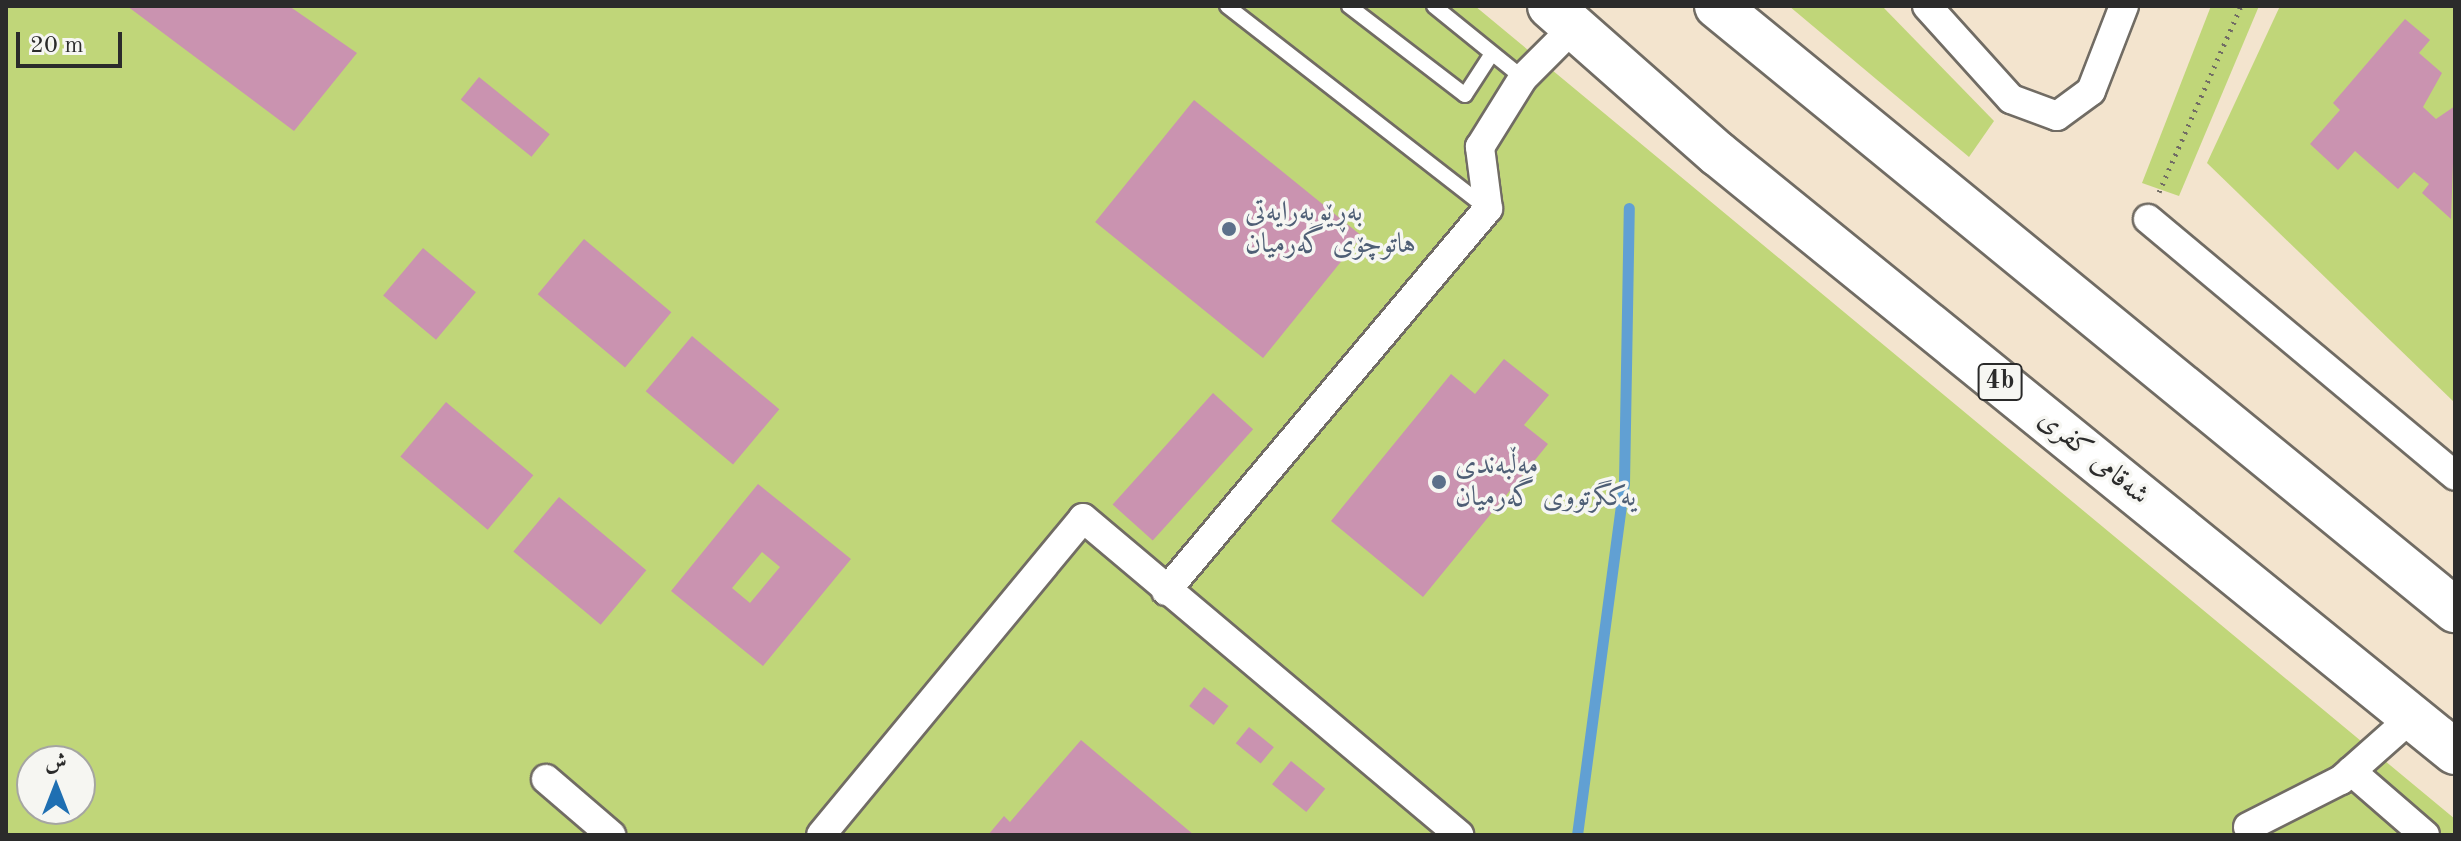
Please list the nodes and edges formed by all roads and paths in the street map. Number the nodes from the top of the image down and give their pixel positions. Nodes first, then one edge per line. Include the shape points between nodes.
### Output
1 (1227, 6) edge
2 (1349, 6) edge
3 (1434, 6) edge
4 (1717, 6) edge
5 (1927, 6) edge
6 (2124, 6) edge
7 (2241, 6) edge
8 (1573, 13) edge
9 (1491, 55) junction
10 (1523, 78) junction
11 (1488, 209) junction
12 (2148, 219) joint
13 (2455, 476) edge
14 (1166, 591) junction
15 (2455, 610) edge
16 (2412, 717) junction
17 (2455, 752) edge
18 (2351, 771) junction
19 (546, 779) dead end
20 (2248, 827) dead end
21 (611, 835) edge
22 (821, 835) edge
23 (1459, 835) edge
24 (2425, 835) edge

1 - 11 lane
2 - 9 lane via 1465,95
3 - 9 lane
4 - 15 highway
5 - 6 street via 2011,99 2057,116 2091,91
7 - 12 path
8 - 10 street
8 - 16 highway, شەقامی کفری / 4b via 1718,154
9 - 10 lane
10 - 11 street via 1480,147
11 - 14 street
12 - 13 street
14 - 22 street via 1083,518
14 - 23 street
16 - 17 highway, شەقامی کفری / 4b
16 - 18 street
18 - 20 street
18 - 24 street
19 - 21 street

